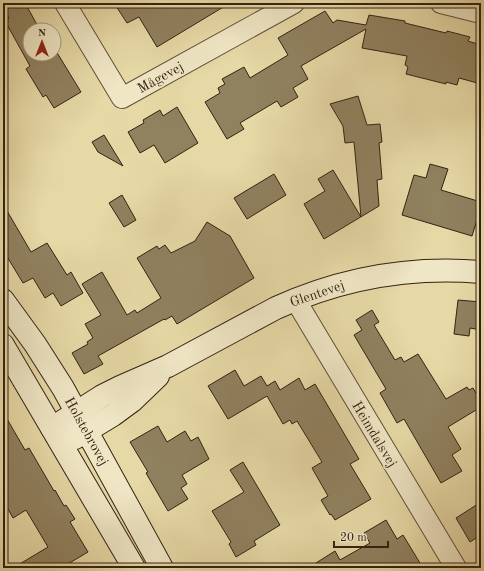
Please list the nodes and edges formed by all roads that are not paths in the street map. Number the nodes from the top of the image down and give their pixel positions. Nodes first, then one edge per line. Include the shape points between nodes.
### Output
1 (65, 3) edge
2 (294, 3) edge
3 (442, 3) edge
4 (481, 13) edge
5 (481, 272) edge
6 (294, 299) junction
7 (3, 300) edge
8 (3, 326) edge
9 (3, 345) edge
10 (68, 428) junction
11 (154, 565) edge
12 (134, 568) edge
13 (456, 568) edge

1 - 2 street, Mågevej via 122,98
3 - 4 street
5 - 6 main road, Glentevej via 417,271 382,275 352,281
6 - 10 main road, Glentevej via 168,366 132,401
6 - 13 street, Heimdalsvej
7 - 10 main road, Holstebrovej via 35,344
8 - 10 main road
9 - 10 main road, Holstebrovej
10 - 11 main road, Holstebrovej
10 - 12 main road, Holstebrovej

